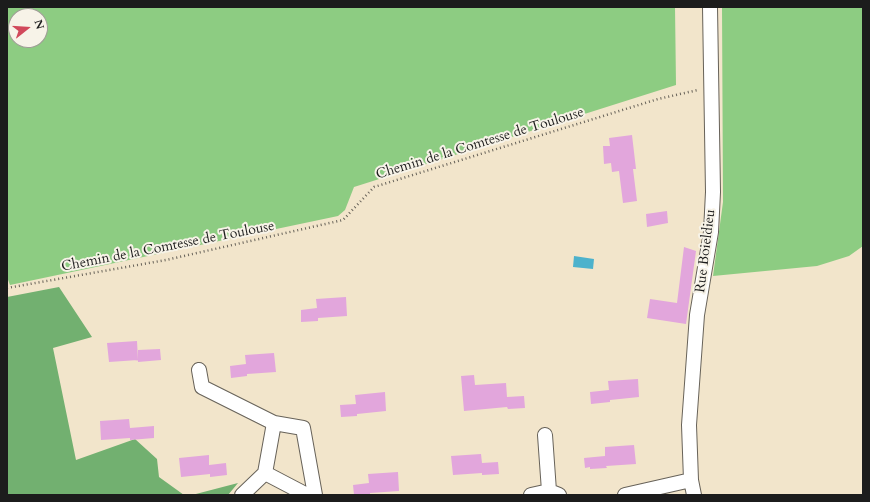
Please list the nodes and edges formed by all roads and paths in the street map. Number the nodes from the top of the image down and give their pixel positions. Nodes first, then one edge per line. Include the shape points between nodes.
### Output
1 (710, 7) edge
2 (712, 87) junction
3 (7, 288) edge
4 (199, 370) dead end
5 (274, 424) junction
6 (545, 435) dead end
7 (264, 473) junction
8 (691, 480) junction
9 (554, 493) edge
10 (242, 495) edge
11 (308, 495) edge
12 (315, 495) edge
13 (531, 495) edge
14 (625, 495) edge
15 (694, 495) edge

1 - 2 street, Rue Boieldieu
2 - 3 path, Chemin de la Comtesse de Toulouse via 658,99 374,187 343,220 166,260
2 - 8 street, Rue Boieldieu via 711,232 697,315 689,425
4 - 5 street via 202,387
5 - 7 street
5 - 12 street via 303,428
6 - 9 street
7 - 10 street
7 - 11 street
8 - 14 street
8 - 15 street, Rue Boieldieu
9 - 13 street

